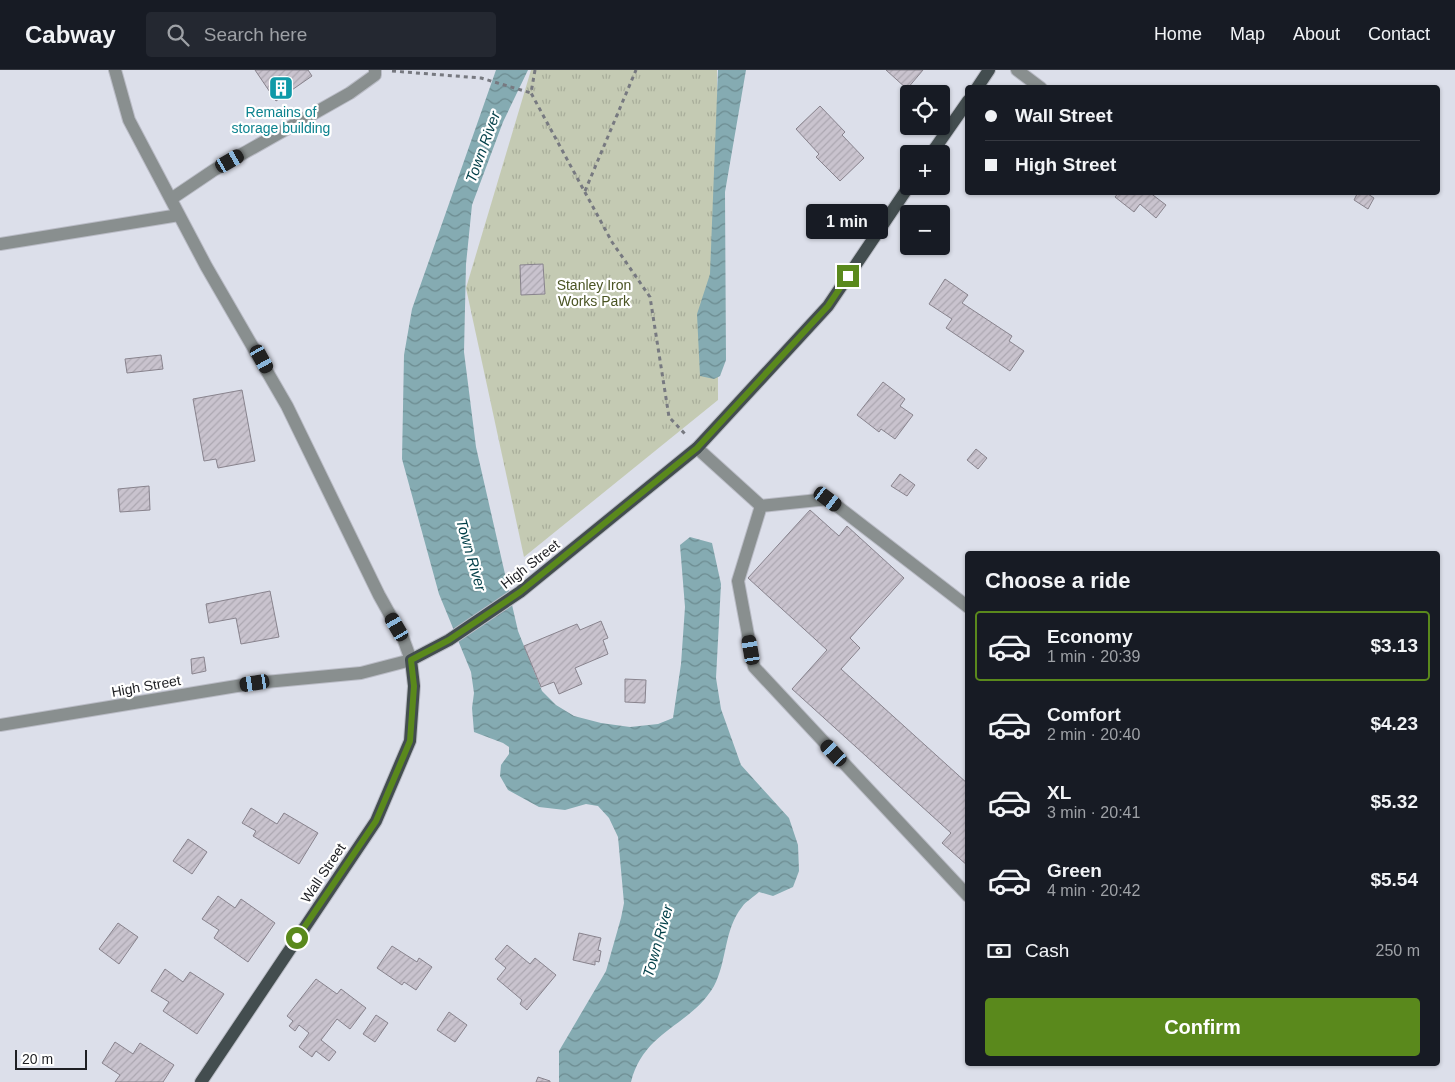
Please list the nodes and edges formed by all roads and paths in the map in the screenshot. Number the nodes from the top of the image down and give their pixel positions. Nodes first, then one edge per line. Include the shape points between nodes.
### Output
1 (115, 70) edge
2 (375, 70) edge
3 (384, 70) edge
4 (535, 70) edge
5 (636, 70) edge
6 (989, 70) edge
7 (1017, 70) edge
8 (979, 85) edge
9 (1037, 85) edge
10 (531, 93) junction
11 (965, 106) edge
12 (937, 145) edge
13 (585, 192) junction
14 (903, 195) edge
15 (171, 199) junction
16 (179, 215) junction
17 (0, 244) edge
18 (697, 448) junction
19 (761, 506) junction
20 (965, 605) edge
21 (411, 660) junction
22 (0, 725) edge
23 (965, 893) edge
24 (201, 1082) edge

1 - 15 street via 129,120
2 - 15 street via 375,75 350,93 214,170
3 - 10 path via 481,78
4 - 10 path
5 - 13 path
6 - 8 main road
7 - 9 street
10 - 13 path
11 - 12 main road
13 - 18 path via 612,242 650,297 669,417
14 - 18 main road, High Street via 828,306
15 - 16 street
16 - 17 street
16 - 21 street via 300,430
18 - 19 street
18 - 21 main road, High Street via 520,592 449,640
19 - 20 street via 828,499
19 - 23 street via 738,581 754,667
21 - 22 street, High Street via 361,673 255,683
21 - 24 main road, Wall Street via 414,686 410,741 376,821

